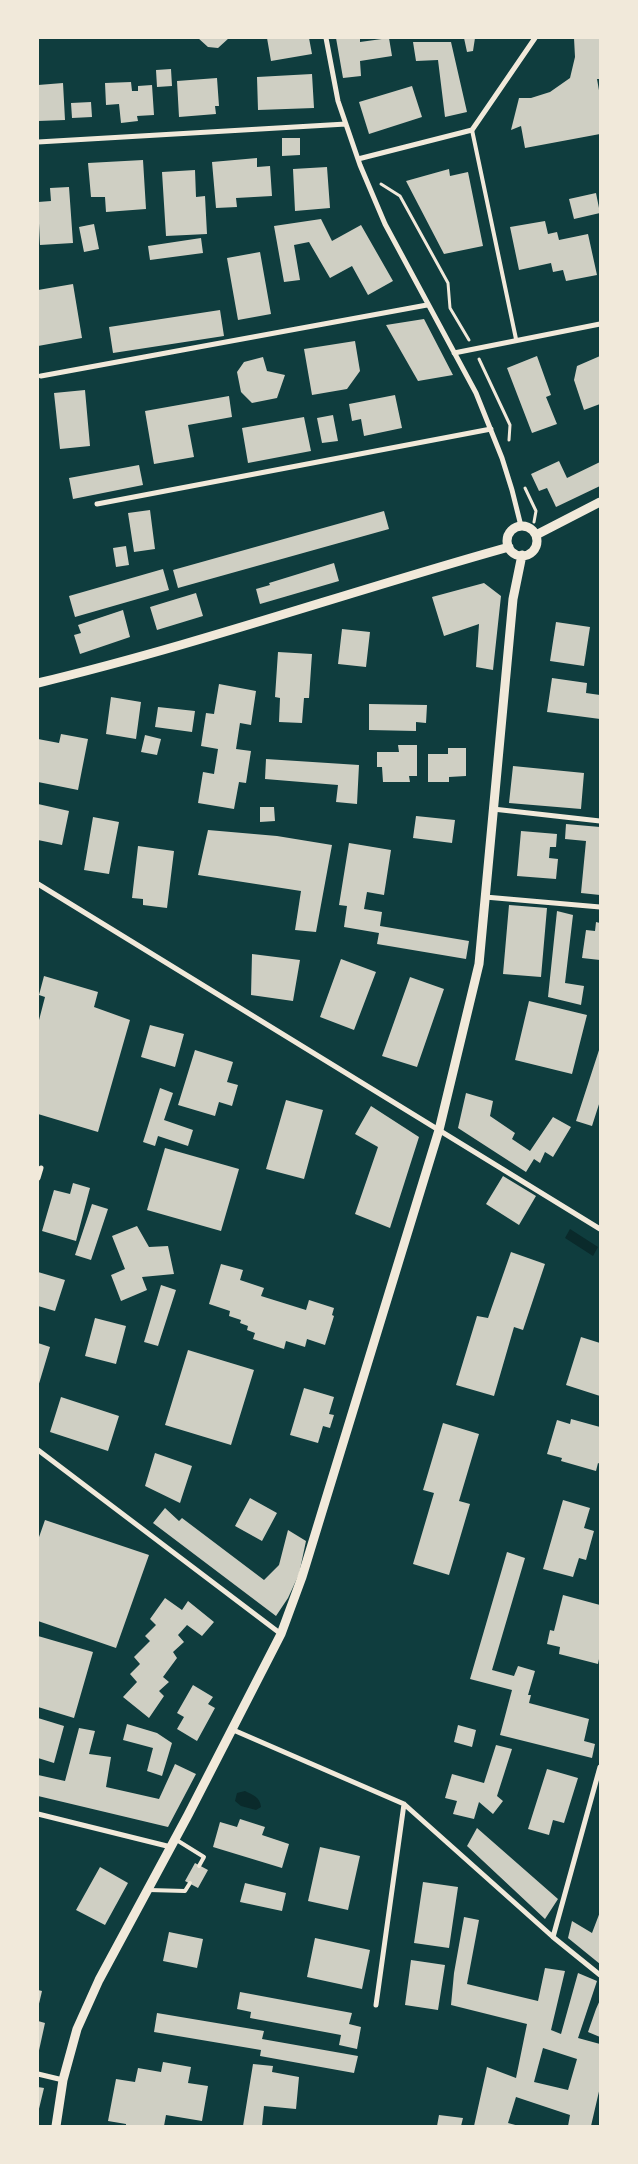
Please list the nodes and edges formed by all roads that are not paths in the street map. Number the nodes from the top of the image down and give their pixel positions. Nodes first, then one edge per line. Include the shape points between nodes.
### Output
1 (326, 38) edge
2 (534, 38) edge
3 (346, 124) junction
4 (472, 130) junction
5 (38, 142) edge
6 (358, 159) junction
7 (427, 305) junction
8 (600, 324) edge
9 (516, 339) junction
10 (454, 353) junction
11 (41, 376) dead end
12 (491, 429) junction
13 (600, 502) edge
14 (97, 504) dead end
15 (521, 526) junction
16 (534, 532) junction
17 (509, 547) junction
18 (522, 555) junction
19 (38, 682) edge
20 (493, 809) junction
21 (600, 821) edge
22 (38, 884) edge
23 (485, 897) junction
24 (600, 907) edge
25 (439, 1130) junction
26 (41, 1168) dead end
27 (38, 1178) edge
28 (600, 1229) edge
29 (38, 1450) edge
30 (281, 1634) junction
31 (232, 1729) junction
32 (600, 1767) edge
33 (404, 1804) junction
34 (38, 1814) edge
35 (173, 1843) junction
36 (199, 1866) dead end
37 (190, 1883) dead end
38 (147, 1890) junction
39 (553, 1937) junction
40 (600, 1975) edge
41 (376, 2005) dead end
42 (38, 2074) edge
43 (63, 2080) junction
44 (56, 2126) edge

1 - 3 street via 338,101
2 - 4 street
3 - 5 street
3 - 6 street
4 - 6 street
4 - 9 lane
6 - 7 street via 385,224
7 - 10 street
7 - 11 street
8 - 9 street
9 - 10 street
10 - 12 street
12 - 14 street
12 - 15 street
13 - 16 street
15 - 16 street
15 - 17 street via 512,529
16 - 18 street via 536,546 533,551
17 - 18 street
17 - 19 street via 147,655
18 - 20 street via 512,599
20 - 21 street
20 - 23 street
22 - 25 street
23 - 24 street
23 - 25 street via 479,964
25 - 28 street
25 - 30 street via 302,1577
26 - 27 street
29 - 30 street
30 - 31 street
31 - 33 street
31 - 35 street
32 - 39 street
33 - 39 street
33 - 41 street
34 - 35 street
35 - 36 lane via 204,1857
35 - 38 street
37 - 38 lane via 185,1891
38 - 43 street via 77,2029
39 - 40 street
42 - 43 street
43 - 44 street

